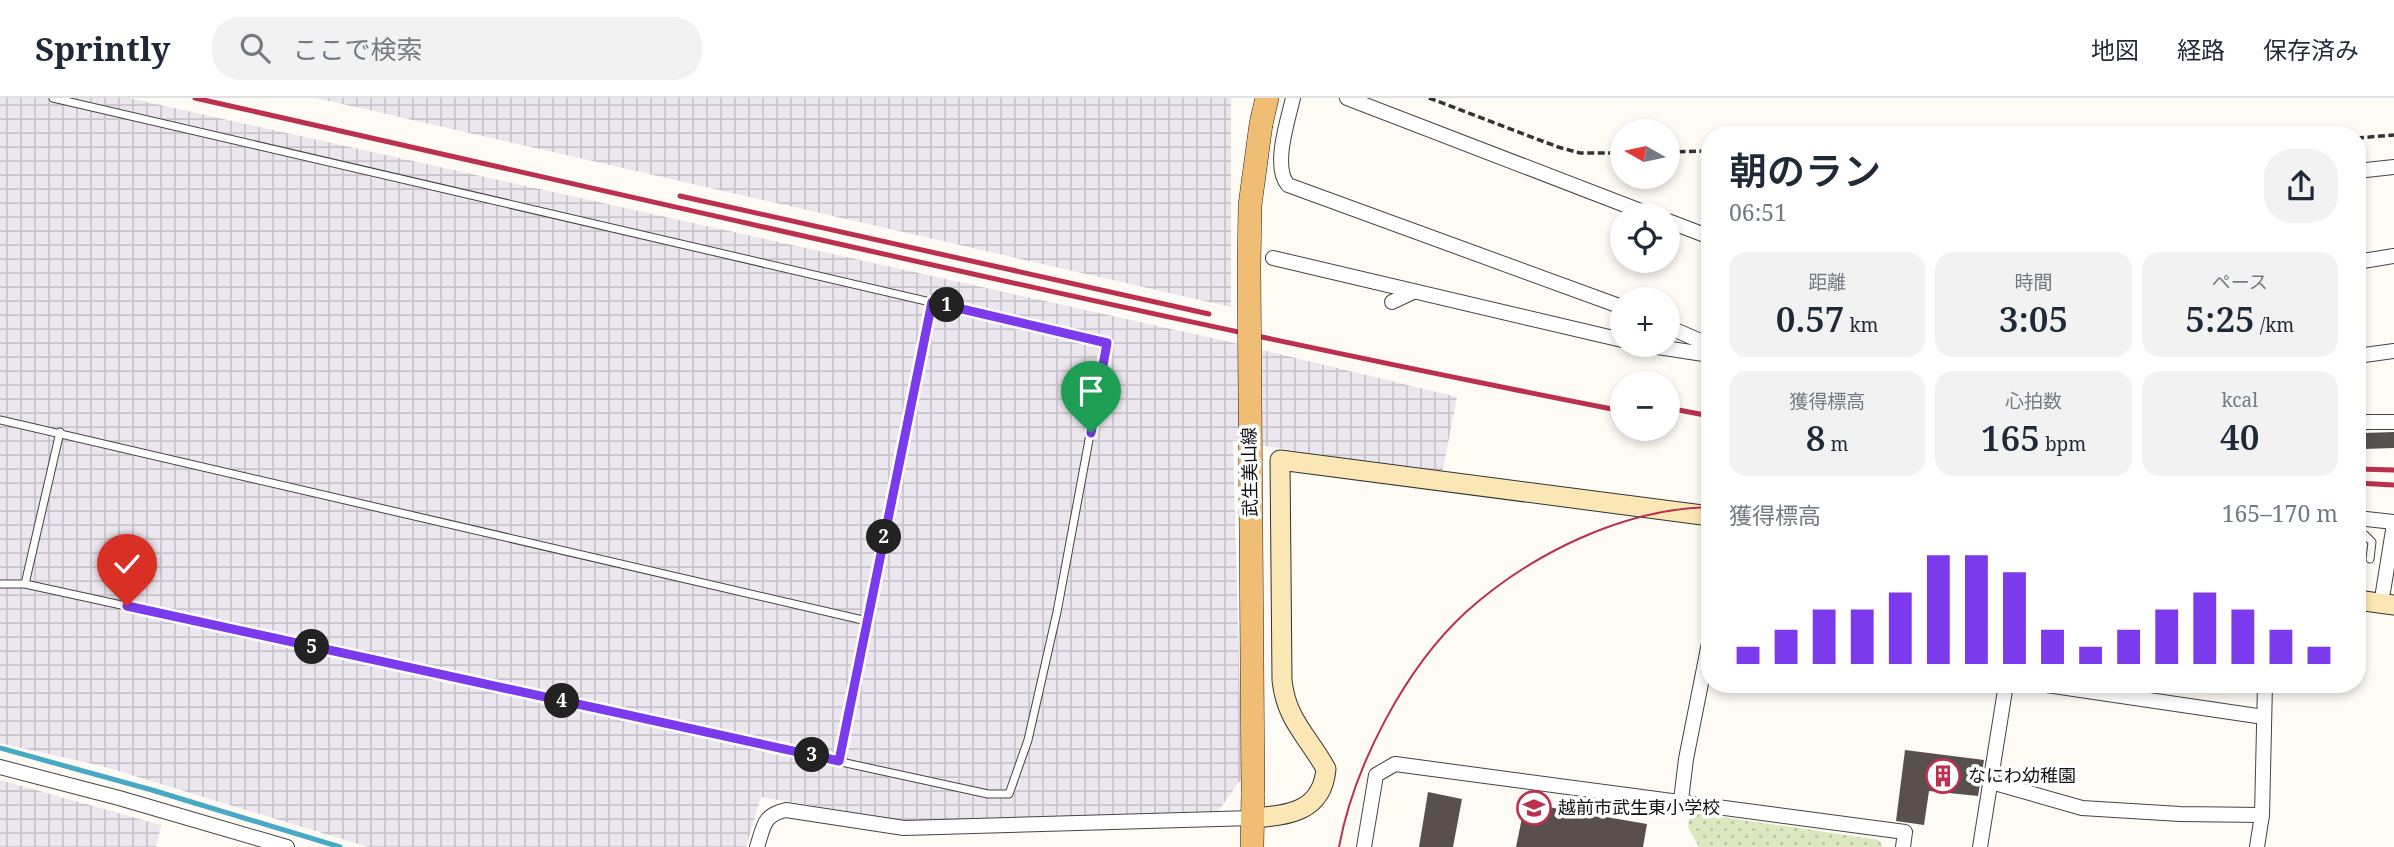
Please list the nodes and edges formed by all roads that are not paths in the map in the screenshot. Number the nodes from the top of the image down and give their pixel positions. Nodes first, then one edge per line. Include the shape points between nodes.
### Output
1 (54, 98) edge
2 (1267, 98) edge
3 (1293, 98) edge
4 (1347, 98) edge
5 (2394, 167) edge
6 (2366, 170) edge
7 (1620, 203) edge
8 (1680, 226) edge
9 (1701, 234) edge
10 (2394, 257) edge
11 (1273, 258) dead end
12 (2366, 260) edge
13 (1413, 292) junction
14 (932, 302) junction
15 (1392, 302) dead end
16 (1610, 303) edge
17 (1680, 332) edge
18 (1610, 337) edge
19 (1701, 341) edge
20 (1680, 350) edge
21 (2394, 351) edge
22 (1701, 354) edge
23 (2366, 355) edge
24 (0, 419) edge
25 (2366, 422) edge
26 (2394, 422) edge
27 (60, 432) junction
28 (1701, 515) edge
29 (2366, 519) edge
30 (2394, 523) edge
31 (2366, 535) edge
32 (2370, 559) dead end
33 (0, 584) edge
34 (25, 584) junction
35 (2389, 599) edge
36 (2366, 600) edge
37 (867, 621) junction
38 (1701, 684) edge
39 (2005, 693) edge
40 (2101, 693) edge
41 (2265, 693) edge
42 (2264, 717) junction
43 (839, 761) junction
44 (0, 767) edge
45 (1991, 782) junction
46 (1681, 800) junction
47 (2262, 815) junction
48 (1253, 818) junction
49 (287, 847) edge
50 (757, 847) edge
51 (1252, 847) edge
52 (1364, 847) edge
53 (1903, 847) edge
54 (1980, 847) edge
55 (2257, 847) edge

1 - 14 lane
2 - 48 main road, 武生美山線, bridge via 1250,205
3 - 16 street via 1280,162 1287,185
4 - 7 street
5 - 6 street
8 - 9 street
10 - 12 street
11 - 13 street
13 - 15 street
13 - 18 street
14 - 37 lane
14 - 43 lane via 1107,343 1057,612 1028,740 1009,794 988,794
17 - 19 street
20 - 22 street
21 - 23 street
24 - 27 lane
25 - 26 street
27 - 34 lane
27 - 37 lane
28 - 48 street via 1280,460 1284,700 1325,769 1321,793 1307,805 1293,813
29 - 30 street
30 - 35 street
31 - 32 lane via 2372,542
33 - 34 lane
34 - 43 lane
35 - 36 street
37 - 43 lane
38 - 46 street
39 - 45 street
40 - 42 street
41 - 42 street
42 - 47 street
44 - 49 street
45 - 47 street via 2082,808
45 - 54 street
46 - 52 street via 1395,764 1376,775
46 - 53 street via 1905,832
47 - 55 street
48 - 50 street via 904,828 786,810 766,819
48 - 51 main road, 武生美山線

